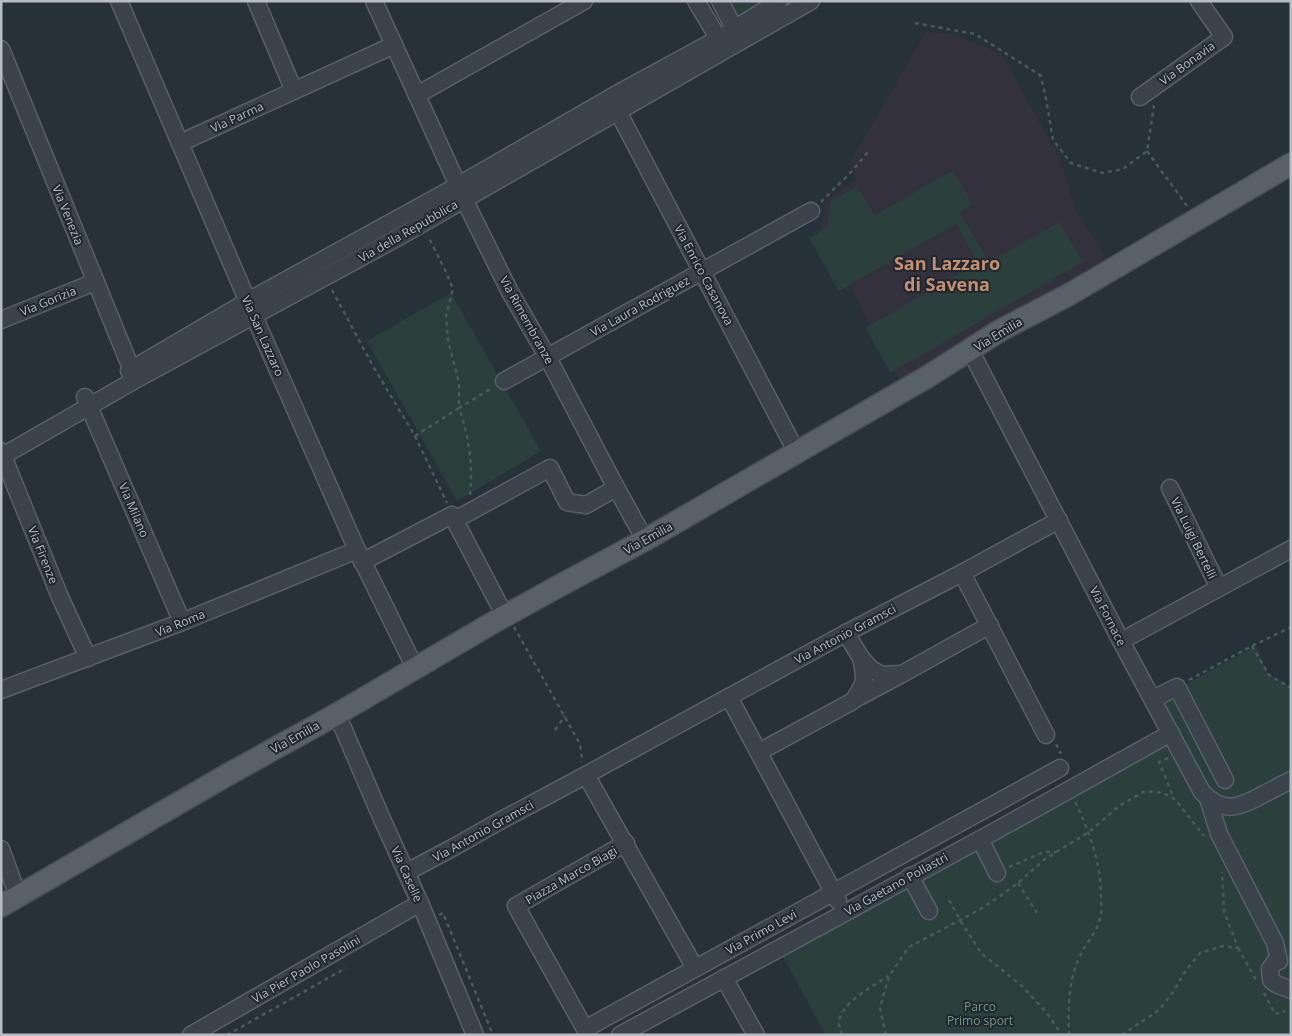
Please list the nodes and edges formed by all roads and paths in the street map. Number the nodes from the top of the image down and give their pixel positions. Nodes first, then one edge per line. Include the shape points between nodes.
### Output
1 (119, 1) edge
2 (256, 1) edge
3 (374, 1) edge
4 (584, 1) edge
5 (696, 1) edge
6 (720, 1) edge
7 (779, 1) edge
8 (811, 1) edge
9 (1199, 1) edge
10 (915, 23) dead end
11 (726, 38) junction
12 (394, 45) junction
13 (1, 49) edge
14 (1157, 85) junction
15 (294, 91) junction
16 (416, 95) junction
17 (1140, 97) dead end
18 (615, 105) junction
19 (180, 143) junction
20 (1147, 151) junction
21 (868, 152) dead end
22 (1291, 164) edge
23 (461, 193) junction
24 (811, 212) joint
25 (1196, 220) junction
26 (427, 235) dead end
27 (702, 271) junction
28 (326, 277) junction
29 (95, 282) junction
30 (248, 301) junction
31 (254, 316) junction
32 (1, 320) edge
33 (970, 350) junction
34 (548, 358) junction
35 (133, 375) junction
36 (504, 381) joint
37 (87, 402) junction
38 (459, 408) junction
39 (415, 436) junction
40 (2, 452) edge
41 (797, 453) junction
42 (616, 488) junction
43 (1170, 488) dead end
44 (454, 517) junction
45 (1059, 520) junction
46 (645, 540) junction
47 (1291, 549) edge
48 (360, 556) junction
49 (962, 573) junction
50 (1219, 588) junction
51 (513, 620) junction
52 (182, 622) junction
53 (990, 625) junction
54 (1291, 627) edge
55 (846, 633) junction
56 (1121, 641) junction
57 (1252, 646) junction
58 (88, 658) junction
59 (861, 658) junction
60 (415, 668) junction
61 (902, 674) junction
62 (1189, 680) dead end
63 (1291, 688) edge
64 (1, 690) edge
65 (729, 697) junction
66 (1152, 698) junction
67 (853, 701) junction
68 (337, 714) junction
69 (565, 716) junction
70 (555, 730) dead end
71 (1171, 733) junction
72 (1046, 735) joint
73 (1181, 751) junction
74 (759, 752) junction
75 (1061, 762) joint
76 (585, 776) junction
77 (1225, 780) dead end
78 (1291, 780) edge
79 (1070, 789) junction
80 (1173, 798) junction
81 (1208, 798) junction
82 (1089, 832) junction
83 (980, 839) junction
84 (1206, 839) dead end
85 (626, 843) junction
86 (1, 849) edge
87 (1057, 852) junction
88 (1222, 871) dead end
89 (407, 872) junction
90 (997, 873) joint
91 (910, 876) junction
92 (1018, 883) junction
93 (834, 892) junction
94 (950, 900) dead end
95 (10, 901) edge
96 (420, 903) junction
97 (516, 906) joint
98 (929, 911) dead end
99 (844, 913) junction
100 (1037, 913) dead end
101 (427, 919) junction
102 (960, 920) junction
103 (346, 968) dead end
104 (695, 968) junction
105 (889, 976) junction
106 (724, 978) junction
107 (1291, 990) edge
108 (191, 1035) edge
109 (227, 1035) edge
110 (475, 1035) edge
111 (492, 1035) edge
112 (620, 1035) edge
113 (756, 1035) edge
114 (842, 1035) edge
115 (886, 1035) edge
116 (1062, 1035) edge
117 (1069, 1035) edge
118 (1122, 1035) edge

1 - 19 street, Via San Lazzaro
2 - 15 street
3 - 12 street, Via Rimembranze
4 - 16 street
5 - 11 street
6 - 11 street
7 - 11 street, Via della Repubblica
8 - 11 street, Via della Repubblica
9 - 14 street, Via Bonavia via 1224,37
10 - 20 path via 975,34 1040,75 1053,140 1071,163 1102,173 1123,168
11 - 18 street, Via della Repubblica
12 - 15 street, Via Parma
12 - 16 street, Via Rimembranze
13 - 29 street, Via Venezia
14 - 17 street, Via Bonavia
14 - 20 path
15 - 19 street, Via Parma
16 - 23 street, Via Rimembranze
18 - 23 street, Via della Repubblica
18 - 27 street, Via Enrico Casanova
19 - 30 street, Via San Lazzaro
20 - 25 path
21 - 24 path
22 - 25 main road, Via Emilia
23 - 28 street, Via della Repubblica
23 - 30 street, Via della Repubblica
23 - 34 street, Via Rimembranze via 510,292
24 - 27 street, Via Laura Rodriguez
25 - 33 main road, Via Emilia
26 - 38 path via 453,289 446,316 448,340 459,383
27 - 34 street, Via Laura Rodriguez
27 - 41 street, Via Enrico Casanova
28 - 31 street, Via della Repubblica
28 - 39 path via 374,368
29 - 32 street, Via Gorizia
29 - 35 street, Via Venezia
30 - 31 street, Via San Lazzaro
30 - 35 street, Via della Repubblica
31 - 35 street, Via della Repubblica
31 - 48 street, Via San Lazzaro
33 - 41 main road, Via Emilia
33 - 45 street, Via Fornace
34 - 36 street, Via Laura Rodriguez
34 - 42 street, Via Rimembranze
35 - 37 street, Via della Repubblica
36 - 38 path
37 - 40 street, Via della Repubblica
37 - 52 street, Via Milano
38 - 39 path
38 - 44 path via 469,447 472,478 468,507
39 - 44 path
40 - 58 street, Via Firenze via 60,598
41 - 46 main road, Via Emilia
42 - 44 street, Via Roma via 586,505 568,502 550,468
42 - 46 street, Via Rimembranze
43 - 50 street, Via Luigi Bertelli
44 - 48 street, Via Roma
44 - 51 street
45 - 49 street, Via Antonio Gramsci
45 - 56 street, Via Fornace
46 - 51 main road, Via Emilia via 559,586
47 - 50 street, Via Luigi Bertelli
48 - 52 street, Via Roma
48 - 60 street, Via San Lazzaro
49 - 53 street
49 - 55 street, Via Antonio Gramsci
50 - 56 street, Via Luigi Bertelli
51 - 60 main road, Via Emilia
51 - 69 path via 514,628
52 - 58 street, Via Roma
53 - 61 street
53 - 72 street
54 - 57 path
55 - 59 street
55 - 65 street, Via Antonio Gramsci
56 - 66 street, Via Fornace
57 - 62 path
57 - 63 path via 1269,675
58 - 64 street, Via Roma
59 - 61 street via 882,675
59 - 67 street via 865,675 863,686
60 - 68 main road, Via Emilia
61 - 67 street
65 - 74 street
65 - 76 street, Via Antonio Gramsci
66 - 71 street, Via Fornace
66 - 77 street via 1177,687
67 - 74 street
68 - 89 street, Via Caselle
68 - 95 main road, Via Emilia
69 - 70 path
69 - 76 path via 580,744 582,759 578,770
71 - 73 street, Via Fornace
71 - 79 street, Via Gaetano Pollastri
72 - 75 path via 1050,735
73 - 80 path via 1159,762
73 - 81 street, Via Fornace
74 - 93 street
75 - 93 street, Via Primo Levi
76 - 85 street
76 - 89 street, Via Antonio Gramsci
78 - 81 street via 1237,806 1222,806
79 - 82 path
79 - 83 street, Via Gaetano Pollastri
80 - 82 path via 1163,792 1145,791 1119,806
80 - 84 path
81 - 107 street, Via Fornace via 1219,834 1275,943 1279,961 1270,968 1271,980
82 - 87 path
82 - 117 path via 1101,879 1101,914 1095,932 1080,955 1071,982
83 - 90 street
83 - 91 street, Via Gaetano Pollastri
85 - 97 street, Piazza Marco Biagi
85 - 104 street
86 - 95 street
87 - 90 path via 1044,852
87 - 92 path
88 - 118 path via 1224,911 1238,948 1223,946 1200,953 1159,1010
89 - 96 street, Via Caselle
91 - 98 street
91 - 99 street, Via Gaetano Pollastri
92 - 100 path
92 - 102 path
93 - 99 street
93 - 104 street, Via Primo Levi
94 - 102 path
96 - 101 street, Via Caselle
96 - 108 street, Via Pier Paolo Pasolini
97 - 104 street, Via Primo Levi via 585,1028
99 - 106 street, Via Gaetano Pollastri
101 - 110 street, Via Caselle
101 - 111 path via 444,913
102 - 105 path via 909,947
102 - 116 path via 980,953 1022,986
103 - 109 path
105 - 114 path via 843,1010 839,1023
105 - 115 path via 880,1008
106 - 112 street, Via Gaetano Pollastri
106 - 113 street

